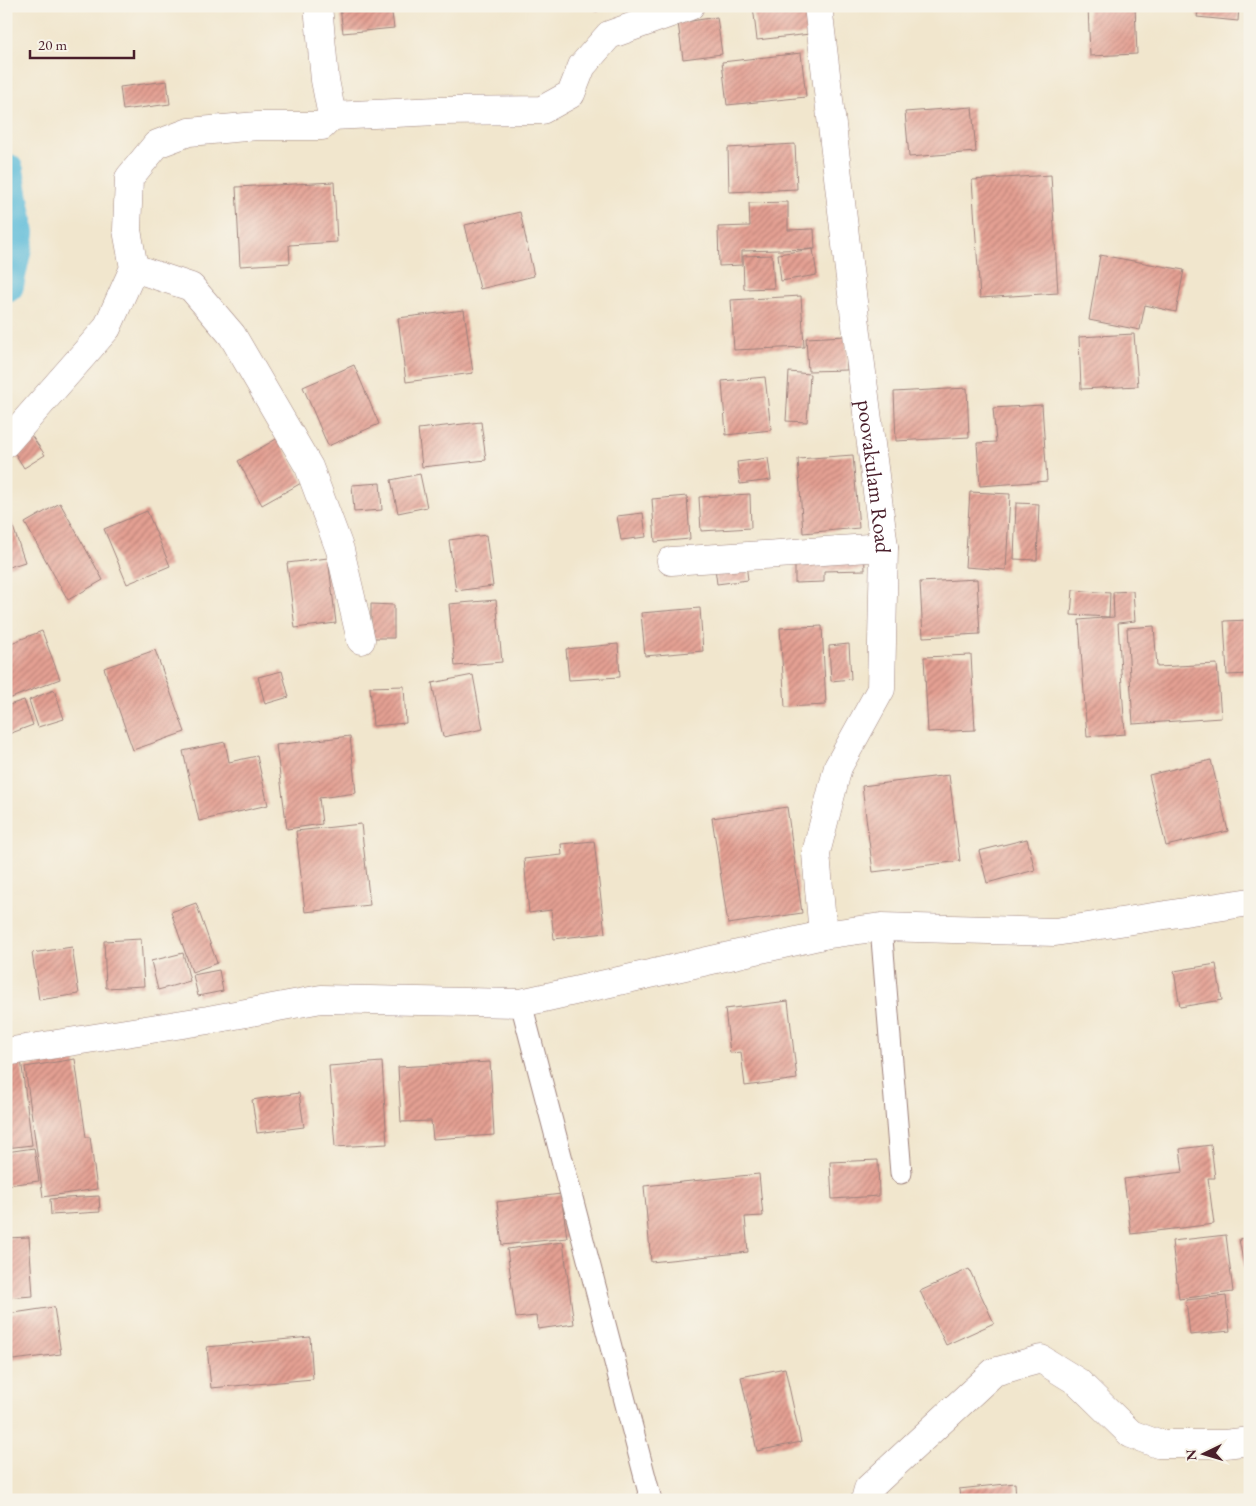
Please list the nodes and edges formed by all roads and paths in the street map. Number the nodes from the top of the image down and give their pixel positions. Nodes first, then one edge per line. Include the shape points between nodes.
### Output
1 (318, 6) edge
2 (690, 6) edge
3 (818, 6) edge
4 (332, 116) junction
5 (134, 268) junction
6 (6, 443) edge
7 (884, 547) junction
8 (672, 561) dead end
9 (361, 640) dead end
10 (1250, 902) edge
11 (881, 928) junction
12 (823, 935) junction
13 (521, 1003) junction
14 (6, 1052) edge
15 (901, 1172) dead end
16 (1250, 1441) edge
17 (651, 1500) edge
18 (865, 1500) edge

1 - 4 street
2 - 4 street via 609,35 582,66 571,94 542,110
3 - 7 street, poovakulam Road
4 - 5 street via 322,126 257,126 189,132 157,144 129,178 127,230
5 - 6 street via 107,328
5 - 9 street via 191,287 232,335 309,467 340,550
7 - 8 street
7 - 12 street, poovakulam Road via 881,689 838,767 816,853
10 - 11 street via 1055,932
11 - 12 street
11 - 15 lane
12 - 13 street
13 - 14 street via 321,999
13 - 17 lane
16 - 18 street via 1158,1444 1131,1434 1078,1382 1041,1359 994,1372 868,1489

